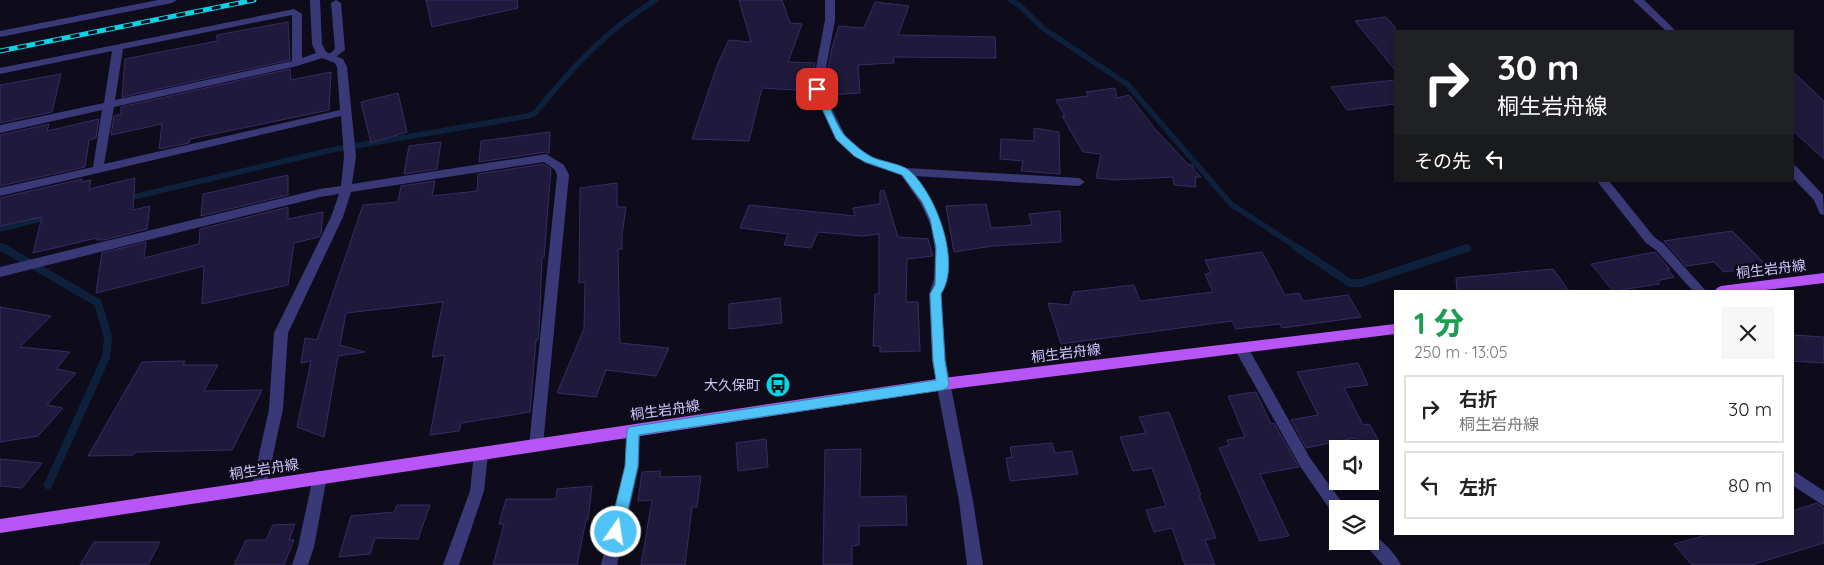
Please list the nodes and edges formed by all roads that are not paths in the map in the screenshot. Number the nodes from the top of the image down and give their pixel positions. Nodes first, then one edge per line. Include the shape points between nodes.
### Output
1 (172, 0) edge
2 (315, 0) edge
3 (830, 0) edge
4 (1638, 0) edge
5 (336, 3) dead end
6 (1670, 30) edge
7 (0, 34) edge
8 (118, 48) junction
9 (326, 56) junction
10 (297, 63) junction
11 (0, 71) edge
12 (109, 104) junction
13 (345, 112) junction
14 (0, 129) edge
15 (98, 169) junction
16 (1794, 171) edge
17 (905, 172) junction
18 (1079, 182) dead end
19 (1603, 182) edge
20 (346, 189) junction
21 (0, 192) edge
22 (1824, 211) edge
23 (0, 272) edge
24 (1822, 281) edge
25 (1699, 290) edge
26 (1731, 290) edge
27 (1394, 330) edge
28 (1241, 348) junction
29 (943, 384) junction
30 (633, 431) junction
31 (536, 446) junction
32 (481, 453) junction
33 (320, 477) junction
34 (1794, 477) edge
35 (259, 487) junction
36 (1824, 499) edge
37 (1332, 500) edge
38 (0, 526) edge
39 (1379, 550) edge
40 (300, 565) edge
41 (451, 565) edge
42 (609, 565) edge
43 (975, 565) edge
44 (1393, 565) edge

1 - 7 street
2 - 9 street via 317,44
3 - 17 street via 830,20 817,89 825,108 840,137 858,154
4 - 6 street
5 - 9 street via 340,50
8 - 10 street via 294,12 297,14
8 - 11 street
8 - 12 street
9 - 10 street
9 - 13 street via 342,66
10 - 12 street
12 - 14 street
12 - 15 street
13 - 15 street
13 - 20 street via 350,157
15 - 21 street
16 - 22 street via 1818,198
17 - 18 street
17 - 29 street via 927,201 942,248 941,286 935,294
19 - 25 street via 1650,240
20 - 23 street via 310,195
20 - 31 street via 546,158 560,168 563,175
20 - 35 street via 337,217 281,333 276,409
24 - 26 main road, 桐生岩舟線
27 - 28 main road, 桐生岩舟線
28 - 29 main road, 桐生岩舟線
28 - 37 street via 1305,462
29 - 30 main road, 桐生岩舟線
29 - 43 street
30 - 31 main road, 桐生岩舟線
30 - 42 street via 632,466
31 - 32 main road, 桐生岩舟線
32 - 33 main road, 桐生岩舟線
32 - 41 street via 476,491
33 - 35 main road, 桐生岩舟線
33 - 40 street
34 - 36 street
35 - 38 main road, 桐生岩舟線
39 - 44 street

